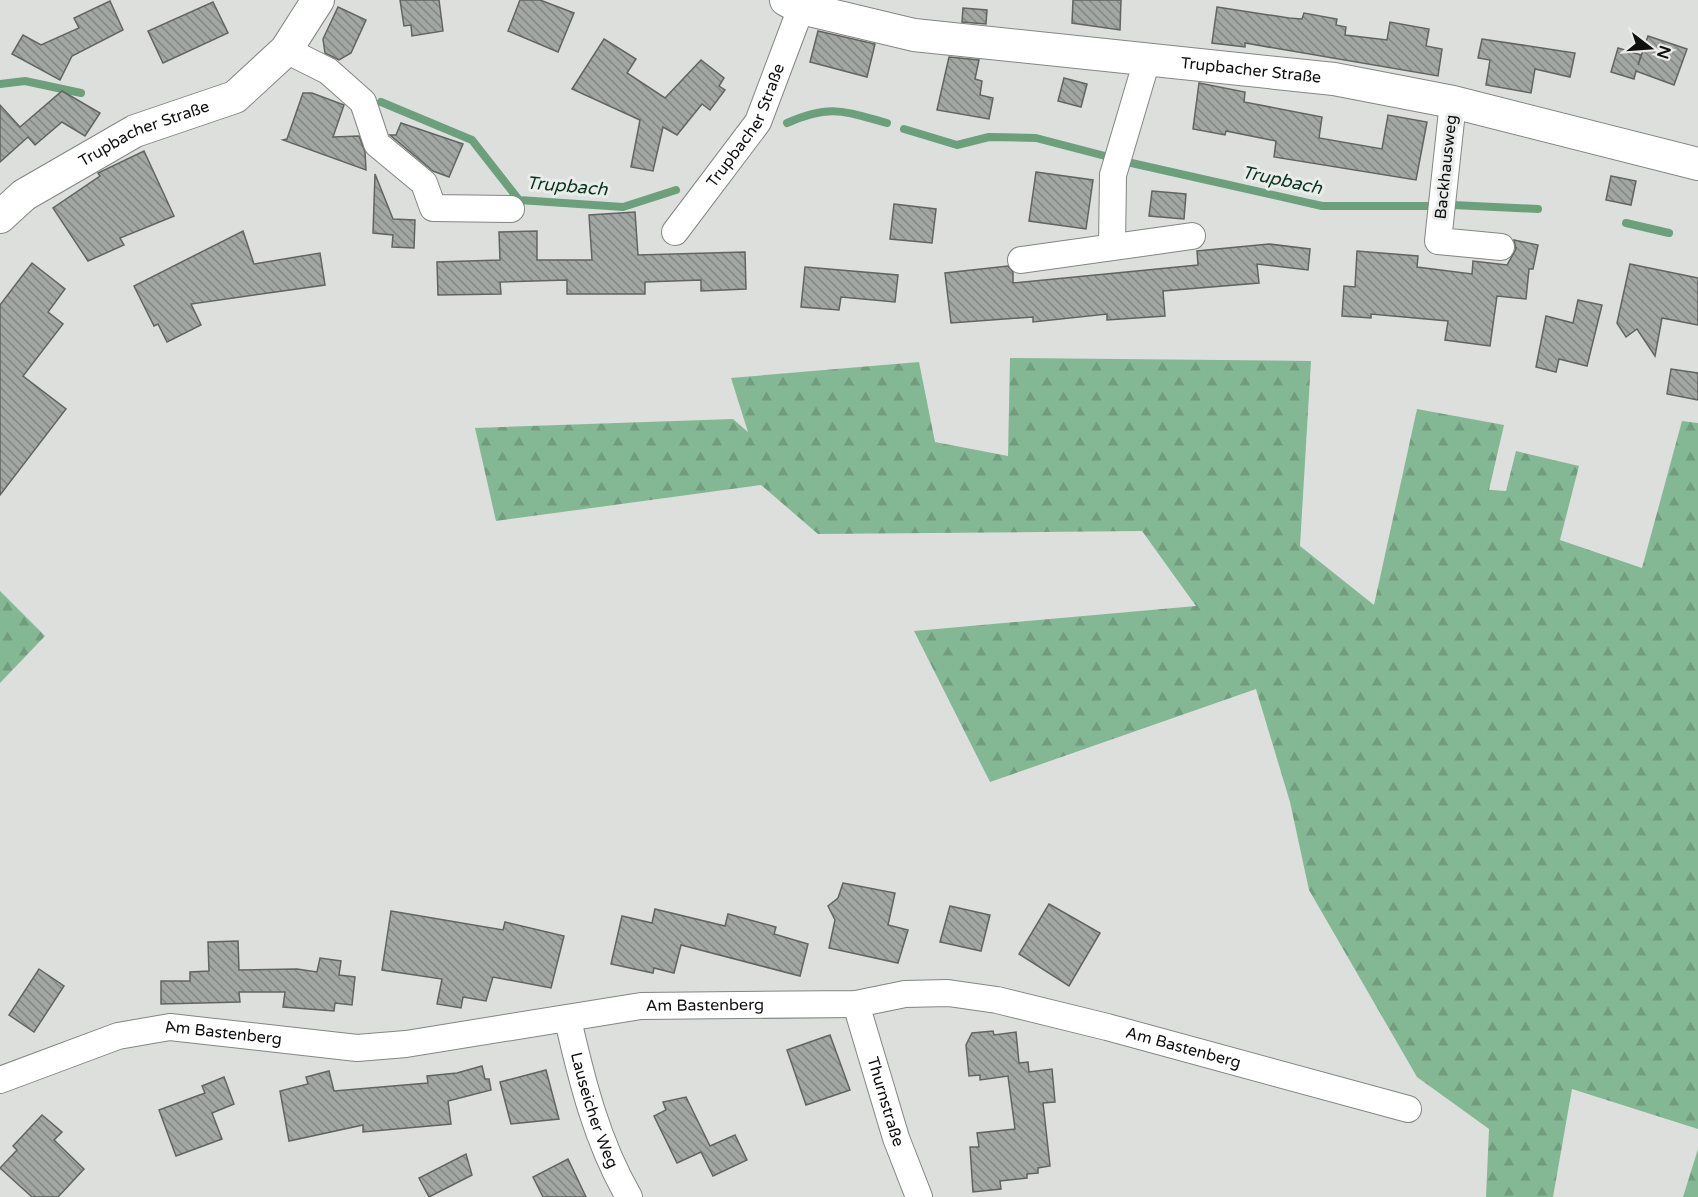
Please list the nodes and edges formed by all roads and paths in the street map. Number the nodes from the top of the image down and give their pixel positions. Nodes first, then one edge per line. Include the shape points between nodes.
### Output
1 (318, 0) edge
2 (793, 4) edge
3 (286, 50) junction
4 (1146, 60) junction
5 (1453, 102) junction
6 (1698, 164) edge
7 (511, 209) dead end
8 (0, 217) edge
9 (675, 232) dead end
10 (1192, 236) dead end
11 (1112, 245) junction
12 (1501, 248) dead end
13 (1021, 260) dead end
14 (856, 1004) junction
15 (568, 1020) junction
16 (0, 1080) edge
17 (1408, 1109) dead end
18 (629, 1197) edge
19 (920, 1197) edge

1 - 3 street, Trupbacher Straße
2 - 4 street, Trupbacher Straße via 914,35
2 - 9 street, Trupbacher Straße via 758,122
3 - 7 street via 328,71 363,102 377,144 424,183 433,208
3 - 8 street, Trupbacher Straße via 236,97 135,131 24,195
4 - 5 street, Trupbacher Straße via 1334,79
4 - 11 street via 1117,164
5 - 6 street, Trupbacher Straße
5 - 12 street, Backhausweg via 1438,241
10 - 11 street
11 - 13 street
14 - 15 street, Am Bastenberg via 641,1006
14 - 17 street, Am Bastenberg via 905,994 948,993 997,1000
14 - 19 street, Thurnstraße via 896,1138
15 - 16 street, Am Bastenberg via 357,1048 170,1027 118,1036
15 - 18 street, Lauseicher Weg via 585,1095 614,1171

